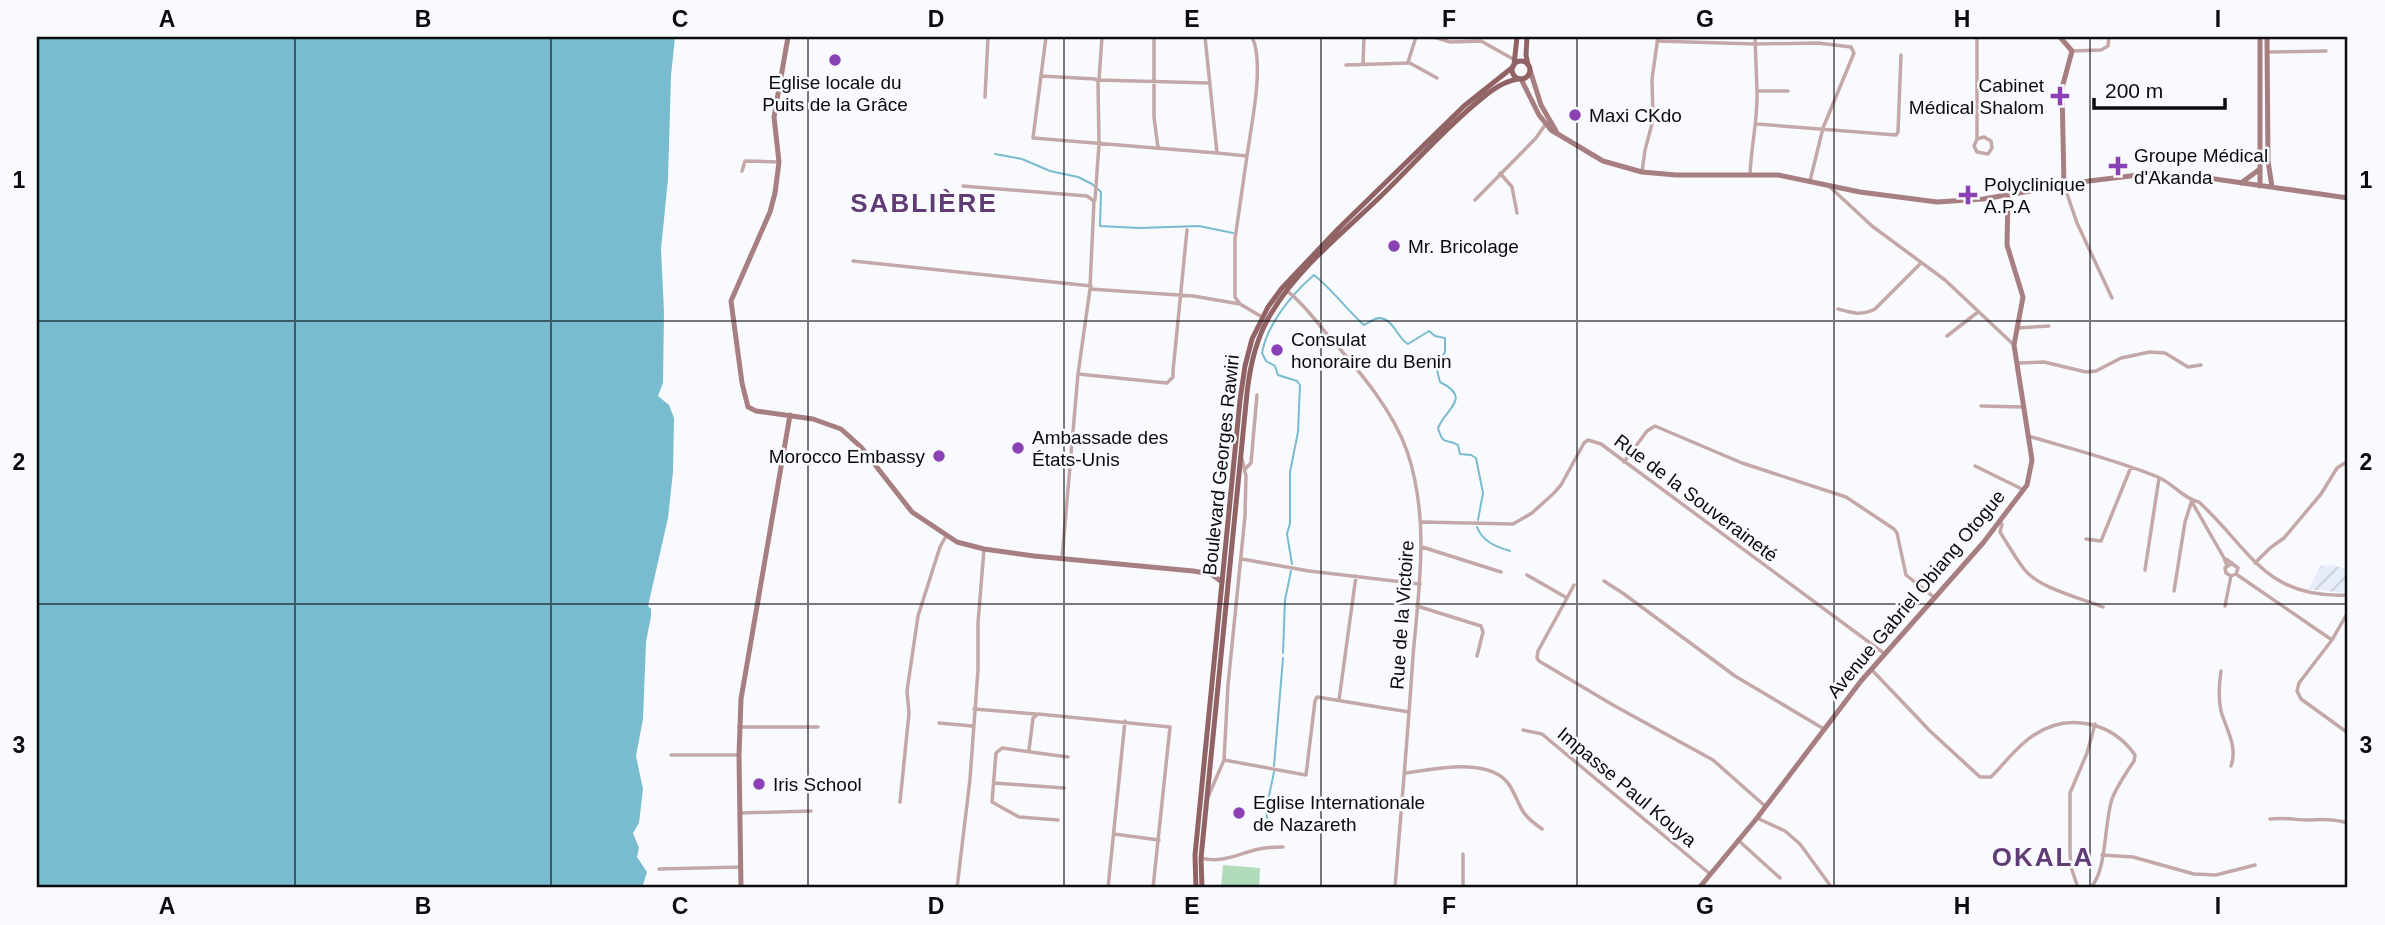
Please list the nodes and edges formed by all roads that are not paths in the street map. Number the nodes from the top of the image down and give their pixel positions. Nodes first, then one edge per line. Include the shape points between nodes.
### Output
1 (788, 37) edge
2 (988, 37) edge
3 (1046, 37) edge
4 (1102, 37) edge
5 (1154, 37) edge
6 (1205, 37) edge
7 (1252, 37) edge
8 (1364, 37) edge
9 (1416, 37) edge
10 (1434, 37) edge
11 (1517, 37) edge
12 (1527, 37) edge
13 (1755, 37) edge
14 (1977, 37) edge
15 (2060, 37) edge
16 (2109, 37) edge
17 (2260, 37) edge
18 (2267, 37) edge
19 (1658, 39) edge
20 (1755, 44) junction
21 (2072, 51) junction
22 (2326, 51) dead end
23 (2267, 52) junction
24 (1901, 55) dead end
25 (1409, 63) junction
26 (1363, 64) junction
27 (1513, 64) junction
28 (1346, 65) dead end
29 (1529, 68) junction
30 (1042, 76) junction
31 (1437, 78) dead end
32 (1519, 79) junction
33 (1155, 81) junction
34 (1099, 82) junction
35 (1209, 83) junction
36 (1757, 91) junction
37 (1788, 91) dead end
38 (985, 97) dead end
39 (1757, 124) junction
40 (1545, 125) junction
41 (1824, 128) junction
42 (1558, 134) junction
43 (1978, 139) junction
44 (1099, 144) junction
45 (1158, 148) junction
46 (1217, 153) junction
47 (1247, 156) junction
48 (779, 162) junction
49 (2260, 169) junction
50 (742, 171) dead end
51 (1642, 172) junction
52 (1500, 173) junction
53 (1750, 175) junction
54 (1810, 181) junction
55 (2241, 183) junction
56 (2064, 185) junction
57 (963, 186) dead end
58 (1828, 186) junction
59 (2260, 186) junction
60 (2272, 187) junction
61 (2008, 195) junction
62 (2348, 198) edge
63 (1475, 200) dead end
64 (1094, 201) junction
65 (1517, 213) dead end
66 (1187, 230) dead end
67 (853, 261) dead end
68 (1920, 264) junction
69 (1090, 287) junction
70 (1180, 295) junction
71 (1292, 295) junction
72 (2112, 298) dead end
73 (1240, 304) junction
74 (1838, 309) dead end
75 (1978, 312) junction
76 (1262, 317) junction
77 (2049, 326) dead end
78 (2018, 328) junction
79 (1947, 336) dead end
80 (2014, 345) junction
81 (2016, 363) junction
82 (2201, 365) dead end
83 (1078, 374) junction
84 (1257, 395) dead end
85 (1981, 406) dead end
86 (2024, 407) junction
87 (790, 415) junction
88 (2028, 436) junction
89 (1241, 457) junction
90 (2348, 461) edge
91 (1624, 462) junction
92 (1975, 466) dead end
93 (2132, 467) junction
94 (1245, 469) junction
95 (2159, 478) junction
96 (2024, 490) junction
97 (2192, 500) junction
98 (1422, 522) junction
99 (2000, 523) junction
100 (946, 536) junction
101 (2087, 539) dead end
102 (1422, 547) junction
103 (985, 549) junction
104 (1062, 558) junction
105 (1242, 559) junction
106 (2255, 563) junction
107 (1225, 564) junction
108 (2229, 564) junction
109 (2145, 570) dead end
110 (1501, 572) dead end
111 (1211, 573) junction
112 (1527, 575) dead end
113 (2234, 575) junction
114 (1356, 576) junction
115 (1604, 581) dead end
116 (1420, 584) junction
117 (1223, 585) junction
118 (1573, 585) dead end
119 (2174, 591) dead end
120 (2348, 594) edge
121 (1567, 598) junction
122 (1936, 598) junction
123 (2225, 606) dead end
124 (1417, 607) junction
125 (2103, 607) dead end
126 (2348, 612) edge
127 (2332, 640) junction
128 (1885, 654) junction
129 (1478, 656) dead end
130 (1871, 668) junction
131 (2221, 671) dead end
132 (1339, 700) junction
133 (974, 708) junction
134 (1409, 712) junction
135 (1038, 714) junction
136 (1125, 721) junction
137 (939, 723) dead end
138 (2095, 724) junction
139 (972, 726) junction
140 (739, 727) junction
141 (818, 727) dead end
142 (1824, 729) junction
143 (1523, 730) dead end
144 (2348, 733) edge
145 (1029, 750) junction
146 (671, 755) dead end
147 (739, 755) junction
148 (1068, 757) dead end
149 (1224, 760) junction
150 (2231, 766) dead end
151 (1406, 773) junction
152 (994, 783) junction
153 (1064, 788) dead end
154 (1207, 800) junction
155 (900, 802) dead end
156 (1765, 806) junction
157 (811, 811) dead end
158 (741, 813) junction
159 (1756, 818) junction
160 (2270, 819) dead end
161 (1058, 820) dead end
162 (2348, 823) edge
163 (1542, 829) dead end
164 (1114, 834) junction
165 (1159, 840) junction
166 (1738, 840) junction
167 (1283, 847) dead end
168 (1463, 853) dead end
169 (2102, 855) junction
170 (1201, 858) junction
171 (2255, 865) dead end
172 (741, 867) junction
173 (659, 869) dead end
174 (1710, 874) junction
175 (1780, 878) dead end
176 (741, 888) edge
177 (957, 888) edge
178 (1108, 888) edge
179 (1153, 888) edge
180 (1196, 888) edge
181 (1202, 888) edge
182 (1395, 888) edge
183 (1464, 888) edge
184 (1699, 888) edge
185 (1832, 888) edge
186 (2078, 888) edge
187 (2090, 888) edge

1 - 48 street via 774,117
2 - 38 street
3 - 30 street
4 - 34 street
5 - 33 street
6 - 35 street
7 - 47 street via 1258,64
8 - 26 street
9 - 25 street
10 - 27 street via 1450,42 1481,41
11 - 27 main road
12 - 29 main road
13 - 20 street
14 - 43 street
15 - 21 street
16 - 21 street via 2104,49
17 - 49 street
18 - 23 street
19 - 20 street
19 - 51 street via 1653,120
20 - 36 street
20 - 41 street via 1818,43 1853,49
21 - 56 street via 2062,88
22 - 23 street
23 - 60 street
24 - 41 street via 1897,134
25 - 26 street
25 - 31 street
26 - 28 street
27 - 29 main road via 1522,61
27 - 32 main road via 1513,74
27 - 76 main road, Boulevard Georges Rawiri via 1329,238 1289,279
29 - 32 main road via 1527,76
29 - 42 street via 1541,105
30 - 34 street
30 - 44 street via 1033,138
32 - 40 street
32 - 71 main road, Boulevard Georges Rawiri via 1498,87 1469,110 1335,239
33 - 34 street
33 - 35 street
33 - 45 street
34 - 44 street
35 - 46 street
36 - 37 street
36 - 39 street
39 - 41 street
39 - 53 street
40 - 42 street
40 - 52 street
41 - 54 street
42 - 51 street via 1603,161
43 - 43 street via 1974,146 1984,155 1990,151 1991,141
44 - 45 street
44 - 64 street
45 - 46 street
46 - 47 street
47 - 73 street via 1234,254 1234,291
48 - 50 street via 745,161
48 - 87 street via 771,208 731,308 748,407
49 - 55 street
49 - 59 street
51 - 53 street
52 - 63 street
52 - 65 street via 1512,187
53 - 54 street
54 - 58 street
55 - 56 street via 2155,173
55 - 59 street
56 - 61 street
56 - 72 street
57 - 64 street via 1087,196
58 - 61 street via 1937,202
58 - 68 street
59 - 60 street
60 - 62 street
61 - 78 street, Avenue Gabriel Obiang Otogue via 2007,246 2023,297
64 - 69 street
66 - 70 street
67 - 69 street
68 - 74 street via 1868,313
68 - 75 street via 1945,280
69 - 70 street
69 - 83 street
70 - 73 street
70 - 83 street via 1170,381
71 - 89 main road, Boulevard Georges Rawiri via 1269,317 1255,350
71 - 98 street, Rue de la Victoire via 1364,379 1395,428 1408,454
73 - 76 street
75 - 79 street
75 - 80 street
76 - 107 main road, Boulevard Georges Rawiri via 1243,376
77 - 78 street
78 - 80 street, Avenue Gabriel Obiang Otogue
80 - 81 street, Avenue Gabriel Obiang Otogue
81 - 82 street via 2044,362 2086,372 2150,352 2165,353 2188,367
81 - 86 street, Avenue Gabriel Obiang Otogue
83 - 104 street
84 - 94 street via 1251,463
85 - 86 street
86 - 88 street, Avenue Gabriel Obiang Otogue
87 - 100 street via 820,420 848,434 907,507
87 - 140 street
88 - 93 street
88 - 96 street, Avenue Gabriel Obiang Otogue via 2031,470
89 - 94 street
89 - 154 main road, Boulevard Georges Rawiri
90 - 106 street via 2337,468 2321,495 2284,538
91 - 98 street, Rue de la Souveraineté via 1588,440 1553,494 1513,524
91 - 122 street via 1655,426 1742,463 1846,497 1894,529 1906,575
91 - 128 street, Rue de la Souveraineté
92 - 96 street
93 - 95 street
93 - 101 street via 2101,541
94 - 105 street
95 - 97 street
95 - 109 street
96 - 99 street, Avenue Gabriel Obiang Otogue
97 - 106 street via 2208,510
97 - 108 street
97 - 119 street
98 - 102 street, Rue de la Victoire
99 - 122 street, Avenue Gabriel Obiang Otogue
99 - 125 street via 2000,532 2023,568 2048,586
100 - 103 street
100 - 155 street via 918,616 907,691
102 - 110 street
102 - 116 street, Rue de la Victoire
103 - 104 street
103 - 133 street
104 - 111 street
105 - 114 street
105 - 149 street
106 - 120 street via 2286,584 2328,595
107 - 111 street
107 - 117 main road, Boulevard Georges Rawiri
108 - 113 street via 2238,568
108 - 113 street via 2225,571
111 - 117 street
112 - 121 street
113 - 123 street
113 - 127 street
114 - 116 street
114 - 132 street
115 - 142 street via 1735,676
116 - 124 street, Rue de la Victoire
117 - 180 main road, Boulevard Georges Rawiri via 1195,855
118 - 121 street
121 - 156 street via 1538,651 1539,661 1713,760
122 - 128 street, Avenue Gabriel Obiang Otogue
124 - 129 street via 1478,624 1483,632
124 - 134 street, Rue de la Victoire
126 - 127 street
127 - 144 street via 2297,691 2301,699
128 - 130 street, Avenue Gabriel Obiang Otogue
130 - 138 street via 1980,777 1992,777 2036,733 2076,722
130 - 142 street, Avenue Gabriel Obiang Otogue
131 - 150 street via 2218,695 2230,730
132 - 134 street
132 - 149 street via 1316,699 1306,775
133 - 135 street
133 - 139 street
134 - 151 street, Rue de la Victoire
135 - 136 street
135 - 145 street via 1033,718
136 - 164 street
136 - 165 street via 1170,727
137 - 139 street
138 - 169 street via 2119,737 2135,755 2112,800
138 - 186 street via 2070,793 2070,860
139 - 177 street
140 - 141 street
140 - 147 street
142 - 156 street, Avenue Gabriel Obiang Otogue
143 - 174 street, Impasse Paul Kouya via 1542,734
145 - 148 street
145 - 152 street via 997,751
146 - 147 street
147 - 158 street
149 - 154 street
151 - 163 street via 1462,767 1492,772 1509,785 1525,817
151 - 182 street, Rue de la Victoire
152 - 153 street
152 - 161 street via 991,800 1001,808 1019,817
154 - 170 main road, Boulevard Georges Rawiri
156 - 159 street, Avenue Gabriel Obiang Otogue
157 - 158 street
158 - 172 street
159 - 166 street, Avenue Gabriel Obiang Otogue
159 - 185 street via 1785,831 1800,844
160 - 162 street
164 - 165 street
164 - 178 street
165 - 179 street
166 - 174 street, Avenue Gabriel Obiang Otogue
166 - 175 street
167 - 170 street via 1263,848 1240,857
168 - 183 street
169 - 171 street via 2133,857 2194,874 2217,875
169 - 187 street via 2102,870
170 - 181 main road, Boulevard Georges Rawiri
172 - 173 street
172 - 176 street
174 - 184 street, Avenue Gabriel Obiang Otogue

